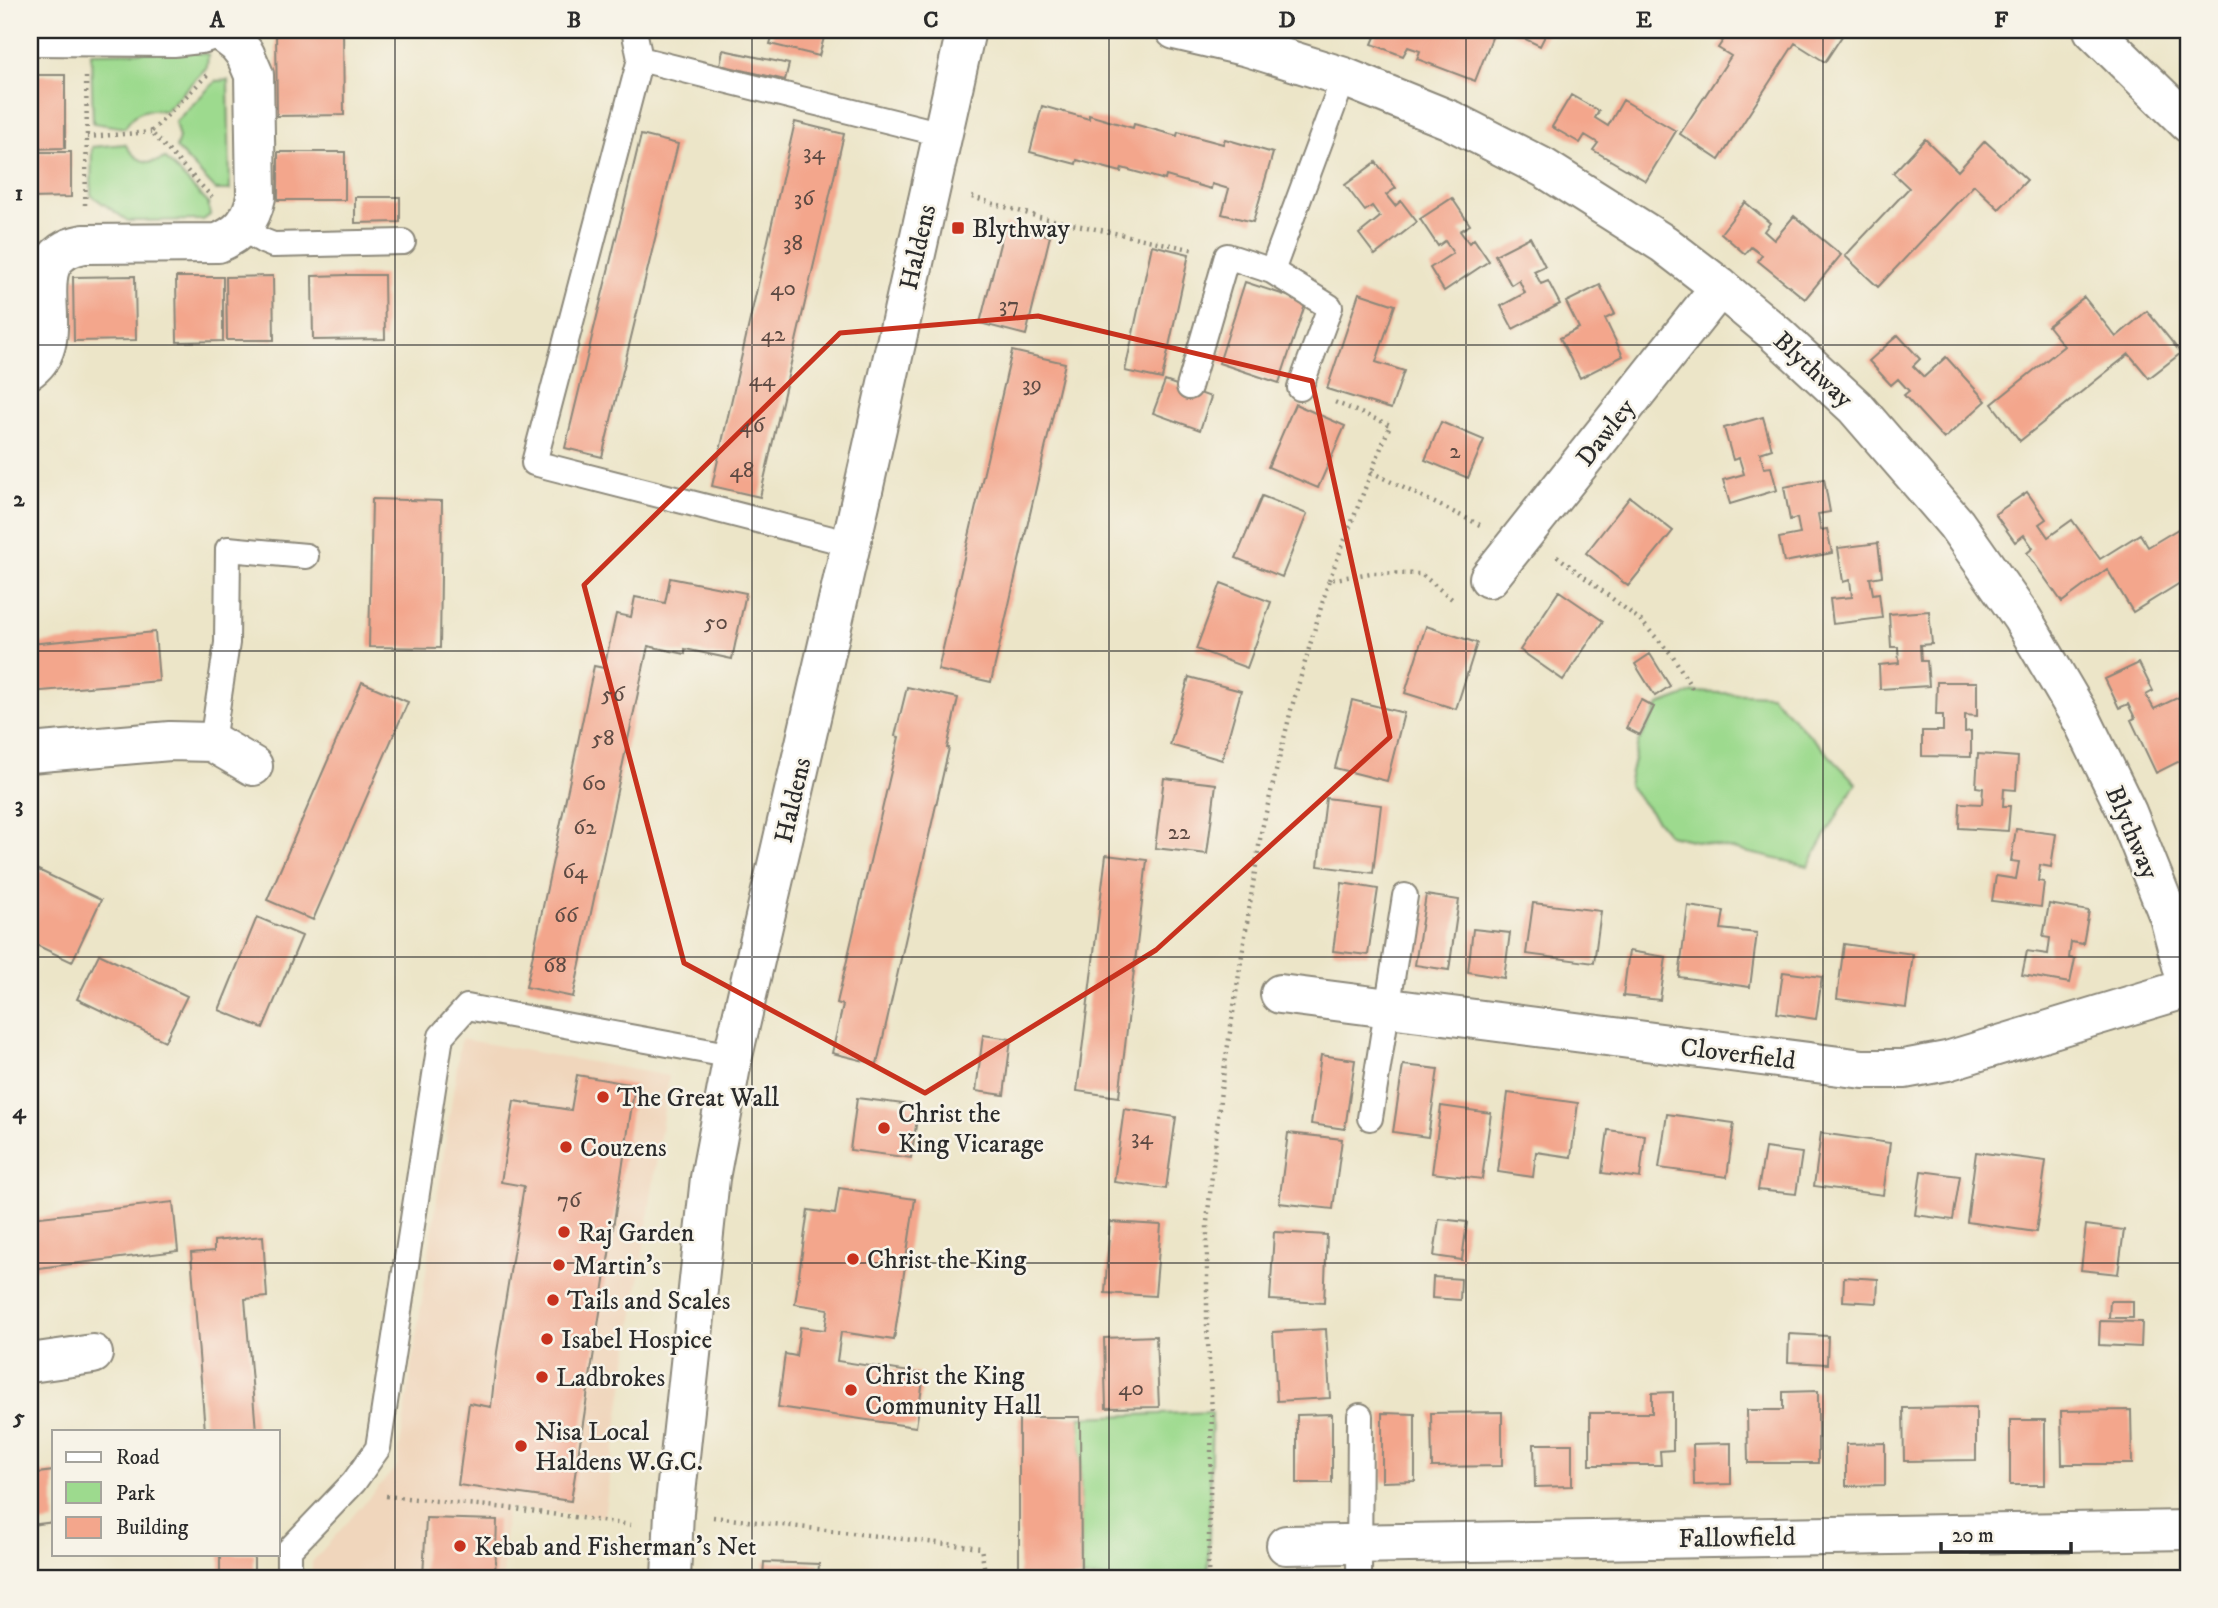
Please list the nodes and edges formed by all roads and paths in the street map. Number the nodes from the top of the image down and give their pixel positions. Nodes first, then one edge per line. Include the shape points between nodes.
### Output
1 (634, 30) edge
2 (966, 30) edge
3 (1175, 30) edge
4 (2093, 30) edge
5 (223, 35) edge
6 (30, 36) edge
7 (67, 36) junction
8 (640, 60) junction
9 (1344, 77) junction
10 (2188, 123) edge
11 (151, 132) junction
12 (942, 134) junction
13 (87, 137) junction
14 (932, 185) junction
15 (241, 228) junction
16 (403, 242) dead end
17 (84, 244) junction
18 (1227, 256) junction
19 (1272, 271) junction
20 (1720, 287) junction
21 (30, 369) edge
22 (1189, 387) dead end
23 (1300, 388) joint
24 (1371, 472) junction
25 (1521, 537) junction
26 (851, 544) junction
27 (306, 556) dead end
28 (1489, 578) dead end
29 (1329, 580) dead end
30 (1694, 692) dead end
31 (212, 742) junction
32 (30, 753) edge
33 (253, 766) dead end
34 (1405, 896) dead end
35 (2188, 988) edge
36 (1280, 994) dead end
37 (1386, 1007) junction
38 (733, 1056) junction
39 (1370, 1118) dead end
40 (93, 1354) dead end
41 (30, 1363) edge
42 (1360, 1416) dead end
43 (354, 1482) junction
44 (674, 1512) junction
45 (2188, 1530) edge
46 (629, 1536) dead end
47 (1286, 1545) dead end
48 (1359, 1561) edge
49 (289, 1578) edge
50 (671, 1578) edge
51 (986, 1578) edge

1 - 8 lane
2 - 12 street, Haldens
3 - 9 street, Blythway
4 - 10 street
5 - 7 street
5 - 11 path
5 - 15 street via 245,54 254,75 256,197 252,214
6 - 7 street
7 - 13 path via 66,56 86,55
8 - 12 lane
8 - 26 lane via 534,463
9 - 19 lane
9 - 20 street, Blythway via 1451,120 1544,168 1664,244
11 - 13 path
11 - 15 path
12 - 14 street, Haldens
13 - 17 path
14 - 18 path via 1039,217
14 - 26 street, Haldens
15 - 16 lane via 274,245
15 - 17 street via 218,243
17 - 21 street via 71,246 51,263 48,336 44,351
18 - 19 lane
18 - 22 lane
19 - 23 lane via 1330,307
20 - 25 street, Dawley
20 - 35 street, Blythway via 1855,407 1956,524 2022,618 2082,720 2127,812 2169,917
23 - 24 path via 1390,425
24 - 25 path
24 - 29 path
25 - 28 street, Dawley
25 - 30 path via 1640,620 1673,656
26 - 38 street, Haldens
27 - 31 lane via 228,549 227,643
31 - 32 street via 170,741
31 - 33 street
34 - 37 lane
35 - 37 street, Cloverfield via 1904,1069 1863,1069
36 - 37 street, Cloverfield
37 - 39 lane
38 - 43 lane via 467,1007 441,1036 378,1448
38 - 44 street, Haldens via 710,1178
40 - 41 street
42 - 48 lane
43 - 46 path via 380,1495 631,1525
43 - 49 lane via 289,1550
44 - 50 street, Haldens
44 - 51 path via 981,1548
45 - 48 street, Fallowfield
47 - 48 street, Fallowfield

